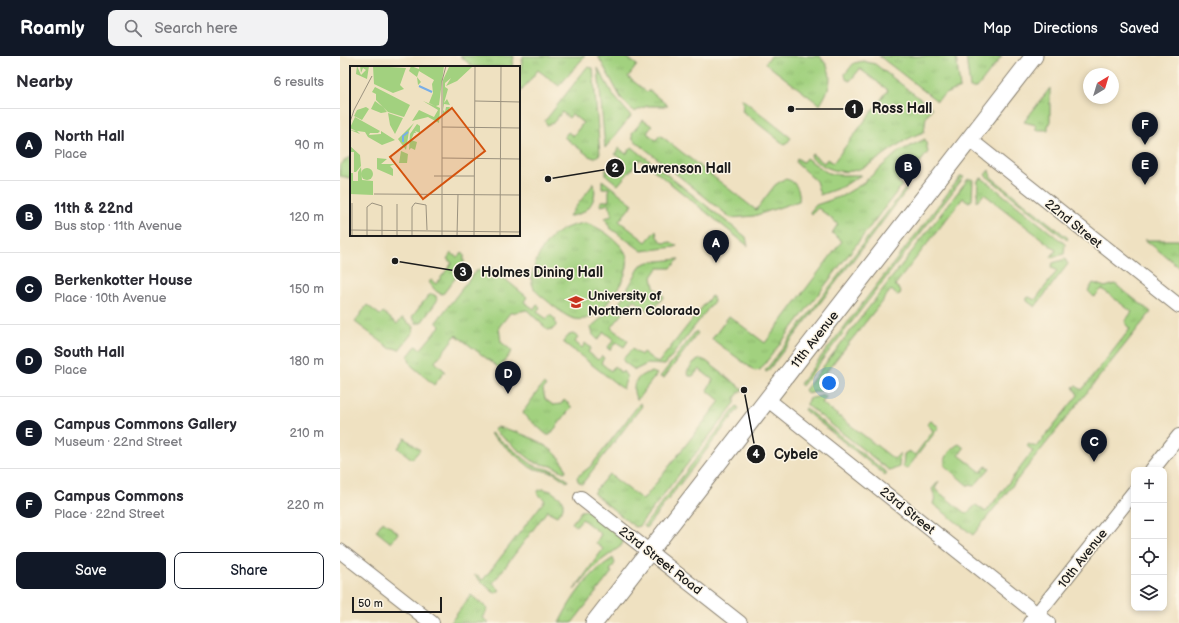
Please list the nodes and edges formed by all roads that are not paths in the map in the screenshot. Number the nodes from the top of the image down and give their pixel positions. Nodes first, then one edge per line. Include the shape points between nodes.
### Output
1 (1034, 56) edge
2 (969, 139) junction
3 (1179, 306) edge
4 (767, 399) junction
5 (1179, 436) edge
6 (1154, 467) edge
7 (1131, 496) edge
8 (581, 498) dead end
9 (340, 551) edge
10 (650, 551) junction
11 (1038, 620) edge
12 (432, 623) edge
13 (594, 623) edge
14 (740, 623) edge

1 - 2 main road, 11th Avenue
2 - 3 street, 22nd Street
2 - 4 main road, 11th Avenue
4 - 10 main road, 11th Avenue
4 - 11 street, 23rd Street
5 - 6 street
7 - 11 street, 10th Avenue
8 - 10 street, 23rd Street Road
9 - 12 street
10 - 13 main road, 11th Avenue
10 - 14 street, 23rd Street Road

